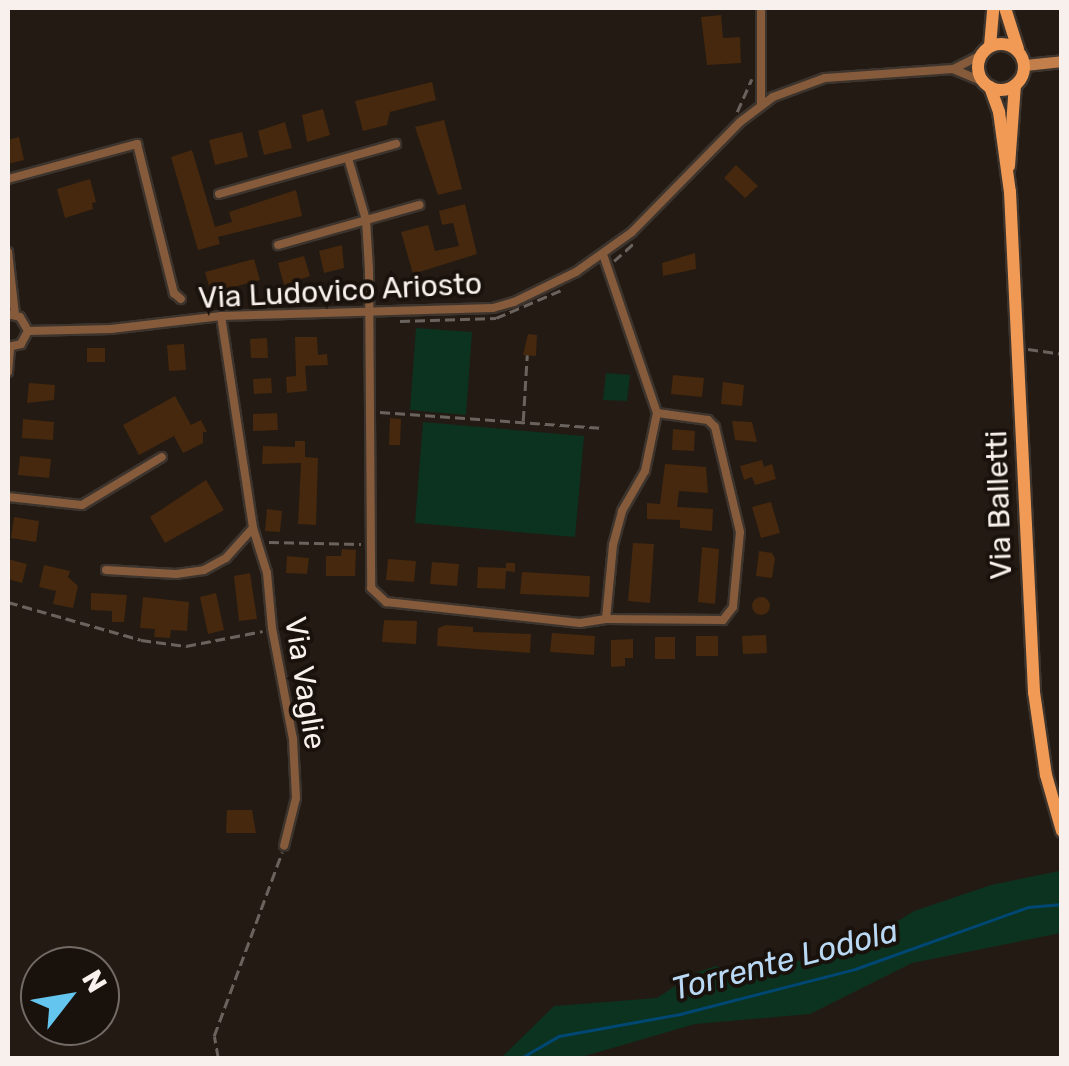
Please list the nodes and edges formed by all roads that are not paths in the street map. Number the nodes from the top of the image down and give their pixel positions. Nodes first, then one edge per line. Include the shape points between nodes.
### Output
1 (762, 8) edge
2 (993, 8) edge
3 (1005, 8) edge
4 (986, 51) junction
5 (1019, 51) junction
6 (1062, 61) edge
7 (1024, 65) junction
8 (953, 70) junction
9 (987, 84) junction
10 (1015, 85) junction
11 (761, 104) junction
12 (396, 144) dead end
13 (348, 158) junction
14 (1008, 174) junction
15 (8, 179) edge
16 (219, 194) dead end
17 (419, 206) dead end
18 (366, 220) junction
19 (278, 245) dead end
20 (8, 252) edge
21 (604, 254) junction
22 (181, 299) dead end
23 (12, 314) edge
24 (369, 314) junction
25 (221, 316) junction
26 (28, 331) junction
27 (9, 347) edge
28 (8, 372) edge
29 (657, 413) junction
30 (162, 456) dead end
31 (8, 498) edge
32 (254, 528) junction
33 (106, 570) dead end
34 (606, 620) junction
35 (1062, 831) edge
36 (284, 846) road end

1 - 11 street
2 - 4 main road
3 - 5 main road
4 - 5 main road via 1005,44
4 - 8 street, Via Ludovico Ariosto
4 - 9 main road via 978,68
5 - 7 main road
6 - 7 street
7 - 10 main road
8 - 9 street, Via Ludovico Ariosto
8 - 11 street, Via Ludovico Ariosto via 825,78
9 - 10 main road via 1004,90
9 - 14 main road, Via Balletti via 1000,112
10 - 14 main road, Via Balletti
11 - 21 street, Via Ludovico Ariosto
12 - 13 street
13 - 16 street
13 - 18 street
14 - 35 main road, Via Balletti via 1034,692
15 - 22 street via 138,144 174,293
17 - 18 street
18 - 19 street
18 - 24 street
20 - 23 street
21 - 24 street, Via Ludovico Ariosto via 493,308
21 - 29 street
23 - 26 street
24 - 25 street, Via Ludovico Ariosto
24 - 34 street via 371,588 386,602 580,623
25 - 26 street, Via Ludovico Ariosto
25 - 32 street, Via Vaglie
26 - 27 street
27 - 28 street
29 - 34 street via 645,471 622,511 613,545
29 - 34 street via 708,420 715,427 740,532 734,607 723,620
30 - 31 street via 82,504
32 - 33 street via 204,570
32 - 36 street, Via Vaglie via 267,573 296,771

